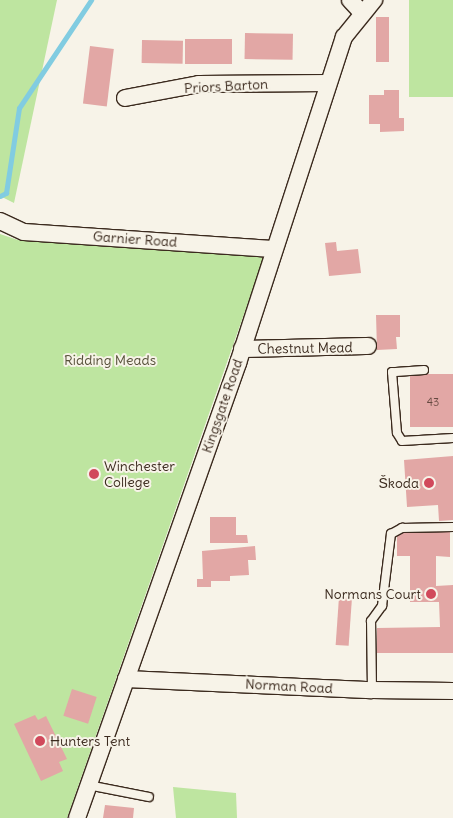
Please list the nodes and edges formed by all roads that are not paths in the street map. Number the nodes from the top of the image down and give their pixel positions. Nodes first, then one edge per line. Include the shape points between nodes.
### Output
1 (350, 0) edge
2 (374, 0) edge
3 (362, 12) junction
4 (328, 83) junction
5 (125, 98) dead end
6 (0, 220) edge
7 (272, 249) junction
8 (368, 346) dead end
9 (242, 349) junction
10 (424, 370) dead end
11 (453, 438) edge
12 (453, 527) edge
13 (126, 678) junction
14 (372, 690) junction
15 (453, 691) edge
16 (88, 785) junction
17 (150, 797) dead end
18 (77, 818) edge

1 - 3 street
2 - 3 street, Kingsgate Road
3 - 4 street, Kingsgate Road via 344,37
4 - 5 street, Priors Barton via 199,84
4 - 7 street, Kingsgate Road
6 - 7 street, Garnier Road via 24,232
7 - 9 street, Kingsgate Road
8 - 9 street, Chestnut Mead
9 - 13 street, Kingsgate Road
10 - 11 lane via 392,372 397,433 402,441
12 - 14 lane via 402,528 390,534 382,606 371,621
13 - 14 street, Norman Road
13 - 16 street, Kingsgate Road
14 - 15 street, Norman Road
16 - 17 lane
16 - 18 street, Kingsgate Road

